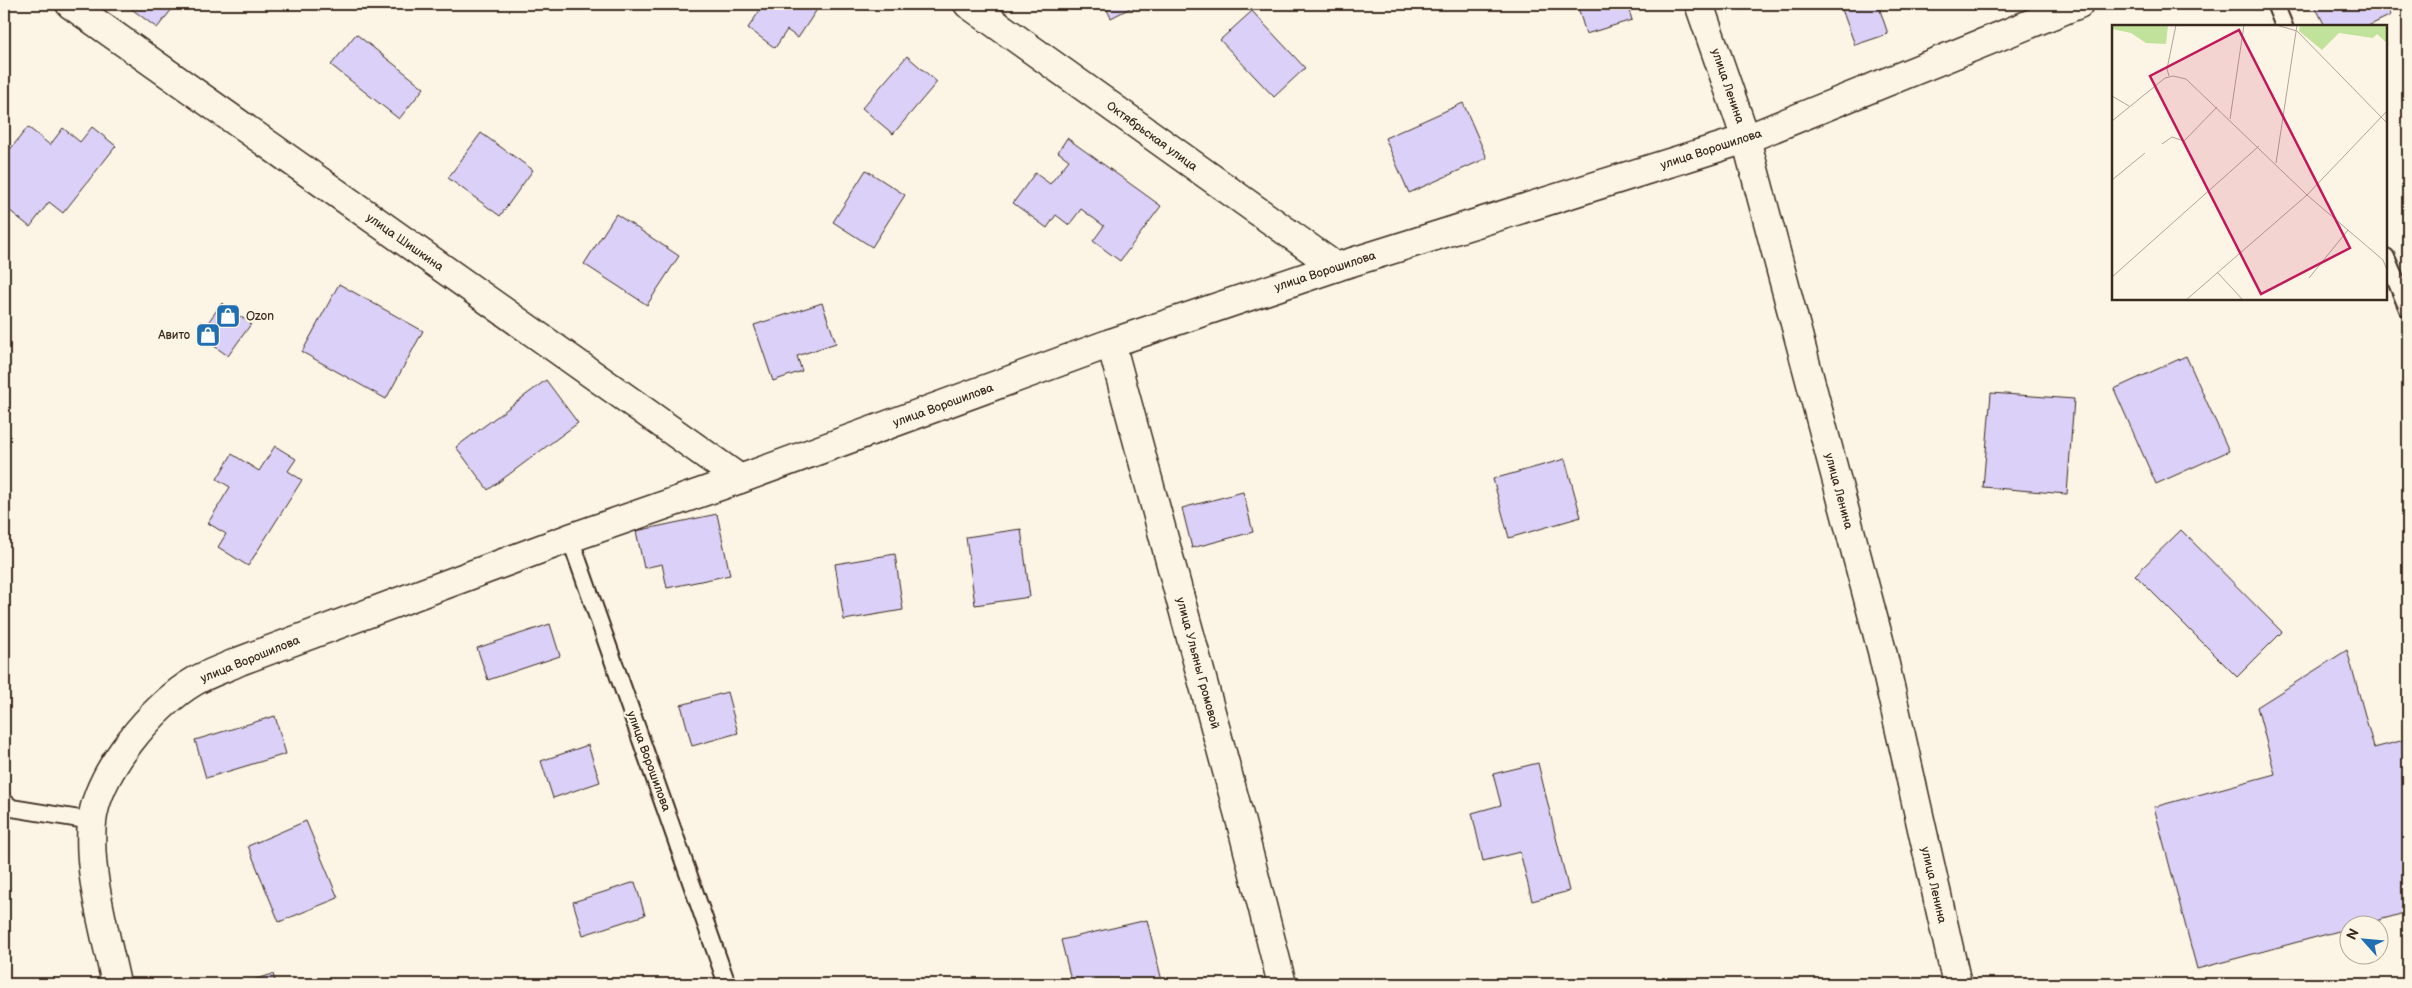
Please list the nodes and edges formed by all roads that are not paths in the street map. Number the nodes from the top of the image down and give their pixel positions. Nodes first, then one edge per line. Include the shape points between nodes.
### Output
1 (70, 4) edge
2 (968, 4) edge
3 (1699, 4) edge
4 (2079, 4) edge
5 (2275, 4) edge
6 (2284, 25) edge
7 (1746, 139) junction
8 (2387, 259) edge
9 (1336, 267) junction
10 (2408, 309) edge
11 (1111, 343) junction
12 (740, 479) junction
13 (570, 538) junction
14 (4, 802) edge
15 (92, 821) junction
16 (116, 984) edge
17 (728, 984) edge
18 (1282, 984) edge
19 (1957, 984) edge

1 - 12 street, улица Шишкина
2 - 9 street, Октябрьская улица
3 - 7 street, улица Ленина
4 - 7 street, улица Ворошилова
5 - 6 lane
7 - 9 street, улица Ворошилова
7 - 19 street, улица Ленина via 1882,650
8 - 10 lane
9 - 11 street, улица Ворошилова
11 - 12 street, улица Ворошилова
11 - 18 street, улица Ульяны Громовой
12 - 13 street, улица Ворошилова
13 - 15 street, улица Ворошилова via 240,661 195,682 164,703 130,740 104,785
13 - 17 lane, улица Ворошилова
14 - 15 lane via 12,808
15 - 16 street, улица Ворошилова via 92,862

